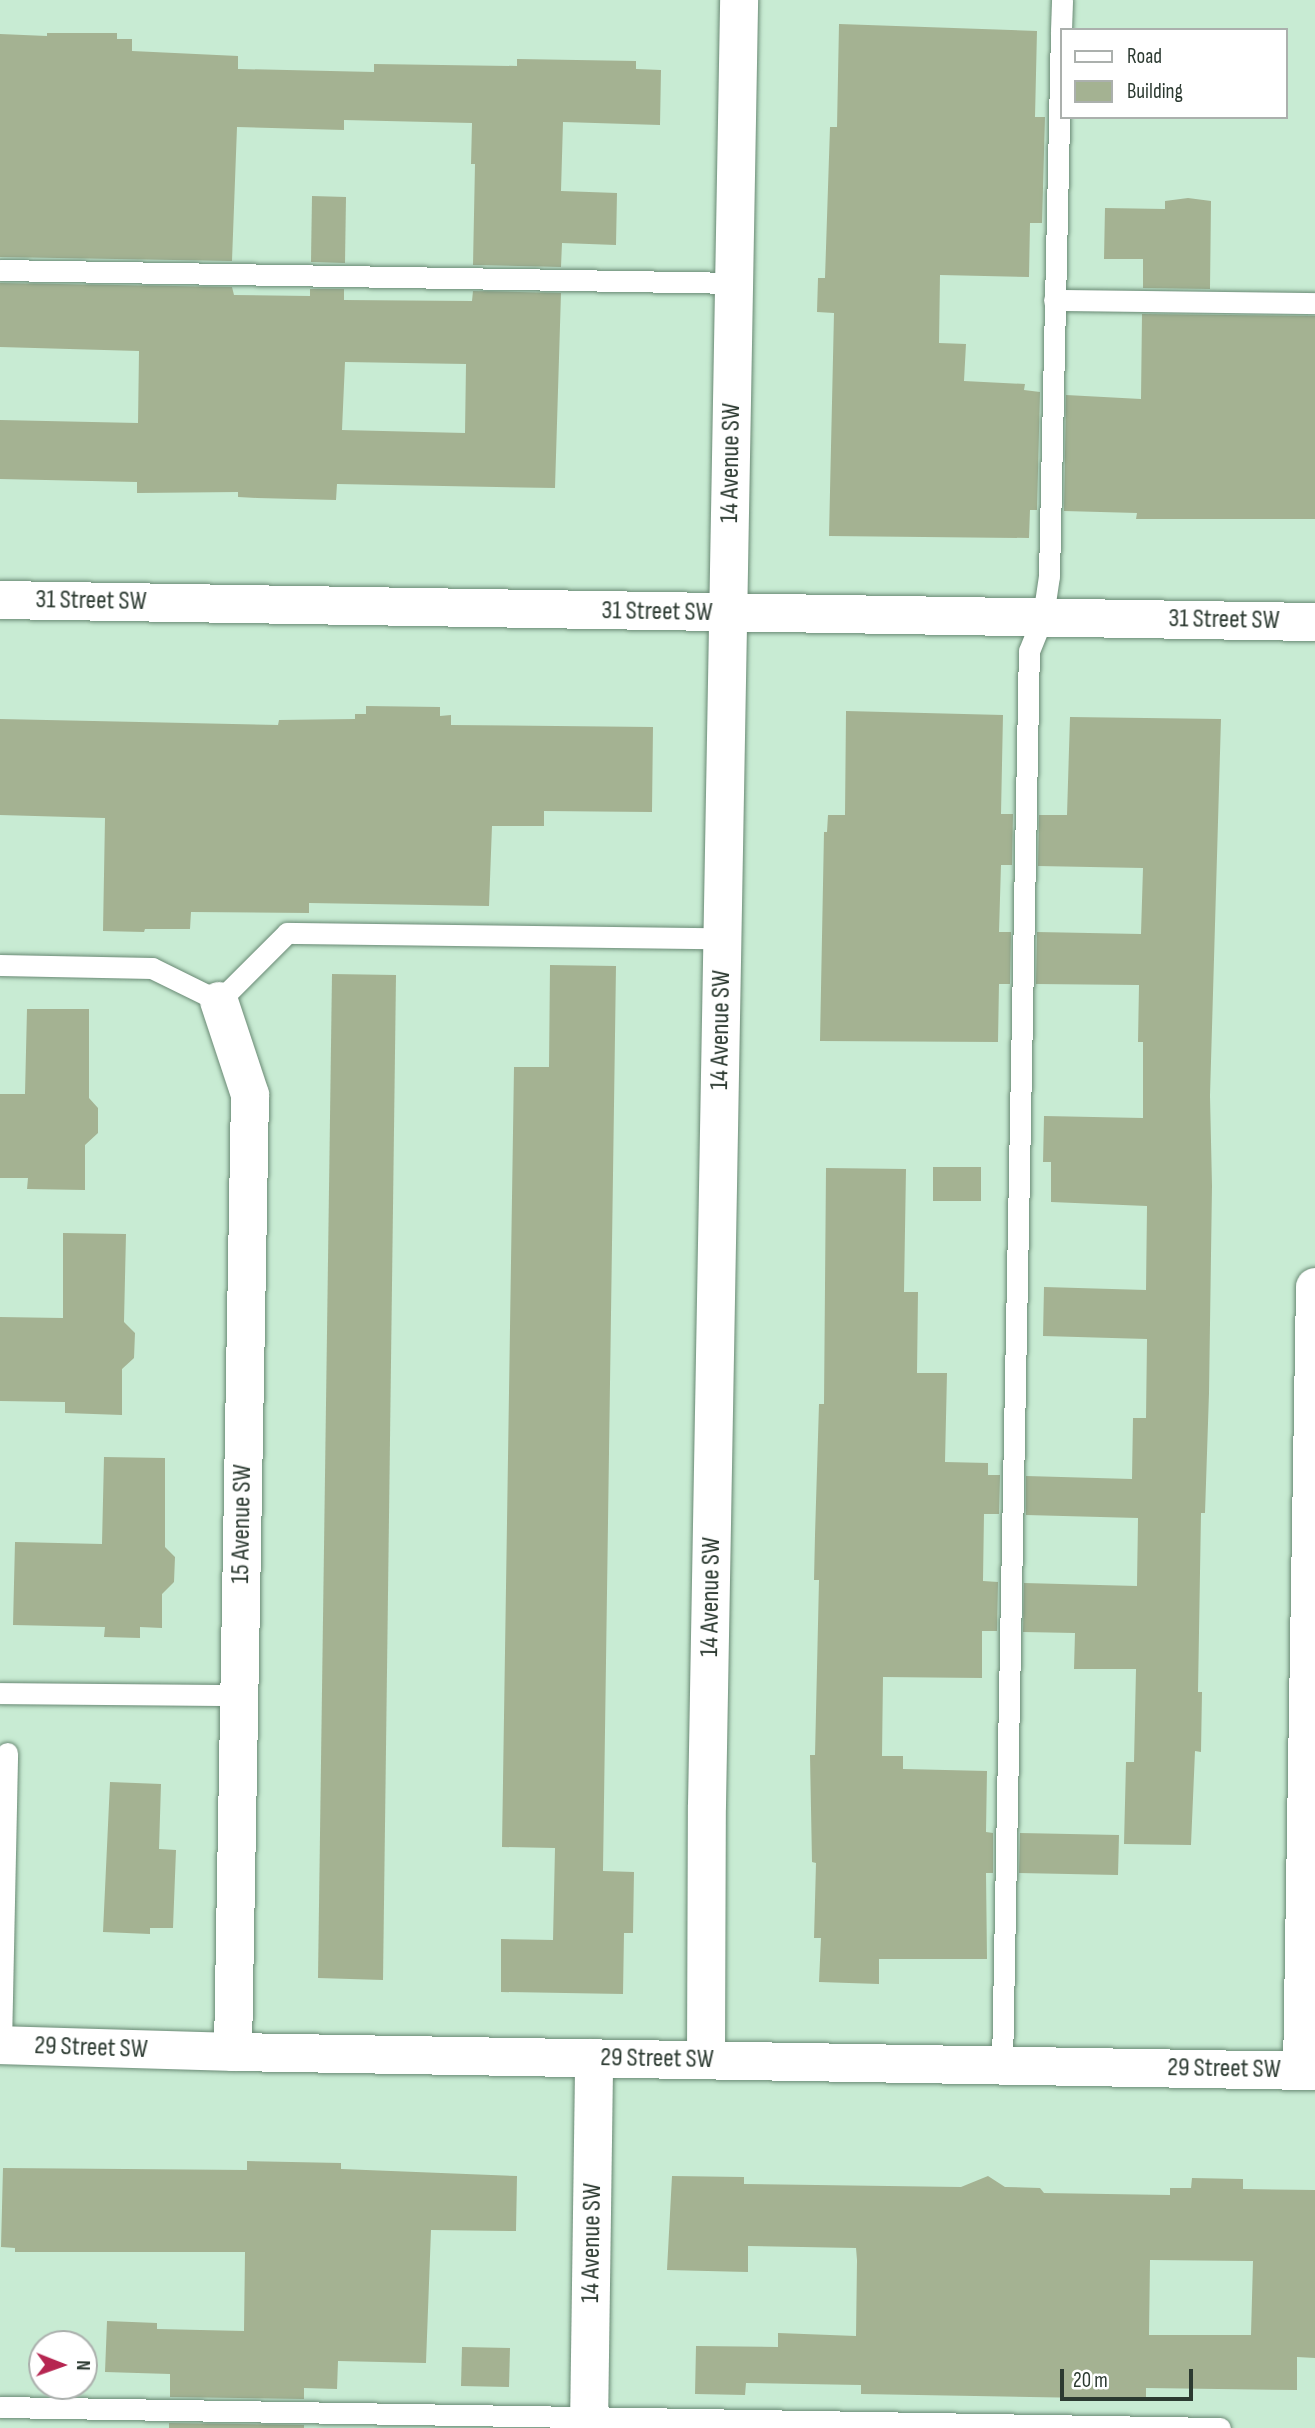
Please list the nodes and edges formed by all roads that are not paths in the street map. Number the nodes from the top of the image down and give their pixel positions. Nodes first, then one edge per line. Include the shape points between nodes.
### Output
1 (739, 0) edge
2 (1062, 0) edge
3 (1061, 28) edge
4 (1060, 69) edge
5 (0, 270) edge
6 (734, 283) junction
7 (1054, 300) junction
8 (1315, 303) edge
9 (0, 600) edge
10 (728, 614) junction
11 (1043, 616) junction
12 (1315, 622) edge
13 (722, 937) junction
14 (0, 965) edge
15 (219, 1001) junction
16 (1315, 1287) edge
17 (0, 1693) edge
18 (239, 1695) junction
19 (7, 1753) dead end
20 (2, 1918) edge
21 (1, 2045) edge
22 (233, 2052) junction
23 (594, 2059) junction
24 (706, 2060) junction
25 (1002, 2065) junction
26 (1308, 2071) edge
27 (0, 2407) edge
28 (589, 2423) edge
29 (1220, 2428) edge

1 - 6 street, 14 Avenue SW
2 - 3 lane
4 - 7 lane
5 - 6 lane
6 - 10 street, 14 Avenue SW
7 - 8 lane
7 - 11 lane via 1049,576
9 - 10 street, 31 Street SW
10 - 11 street, 31 Street SW
10 - 13 street, 14 Avenue SW
11 - 12 street, 31 Street SW
11 - 25 lane via 1029,651
13 - 15 lane via 287,933
13 - 24 street, 14 Avenue SW
14 - 15 lane via 152,968
15 - 18 street, 15 Avenue SW via 250,1095
16 - 26 street
17 - 18 lane
18 - 22 street, 15 Avenue SW
19 - 20 lane
20 - 21 lane
21 - 22 street, 29 Street SW
22 - 23 street, 29 Street SW
23 - 24 street, 29 Street SW
23 - 28 street, 14 Avenue SW
24 - 25 street, 29 Street SW
25 - 26 street, 29 Street SW
27 - 28 lane
28 - 29 lane

